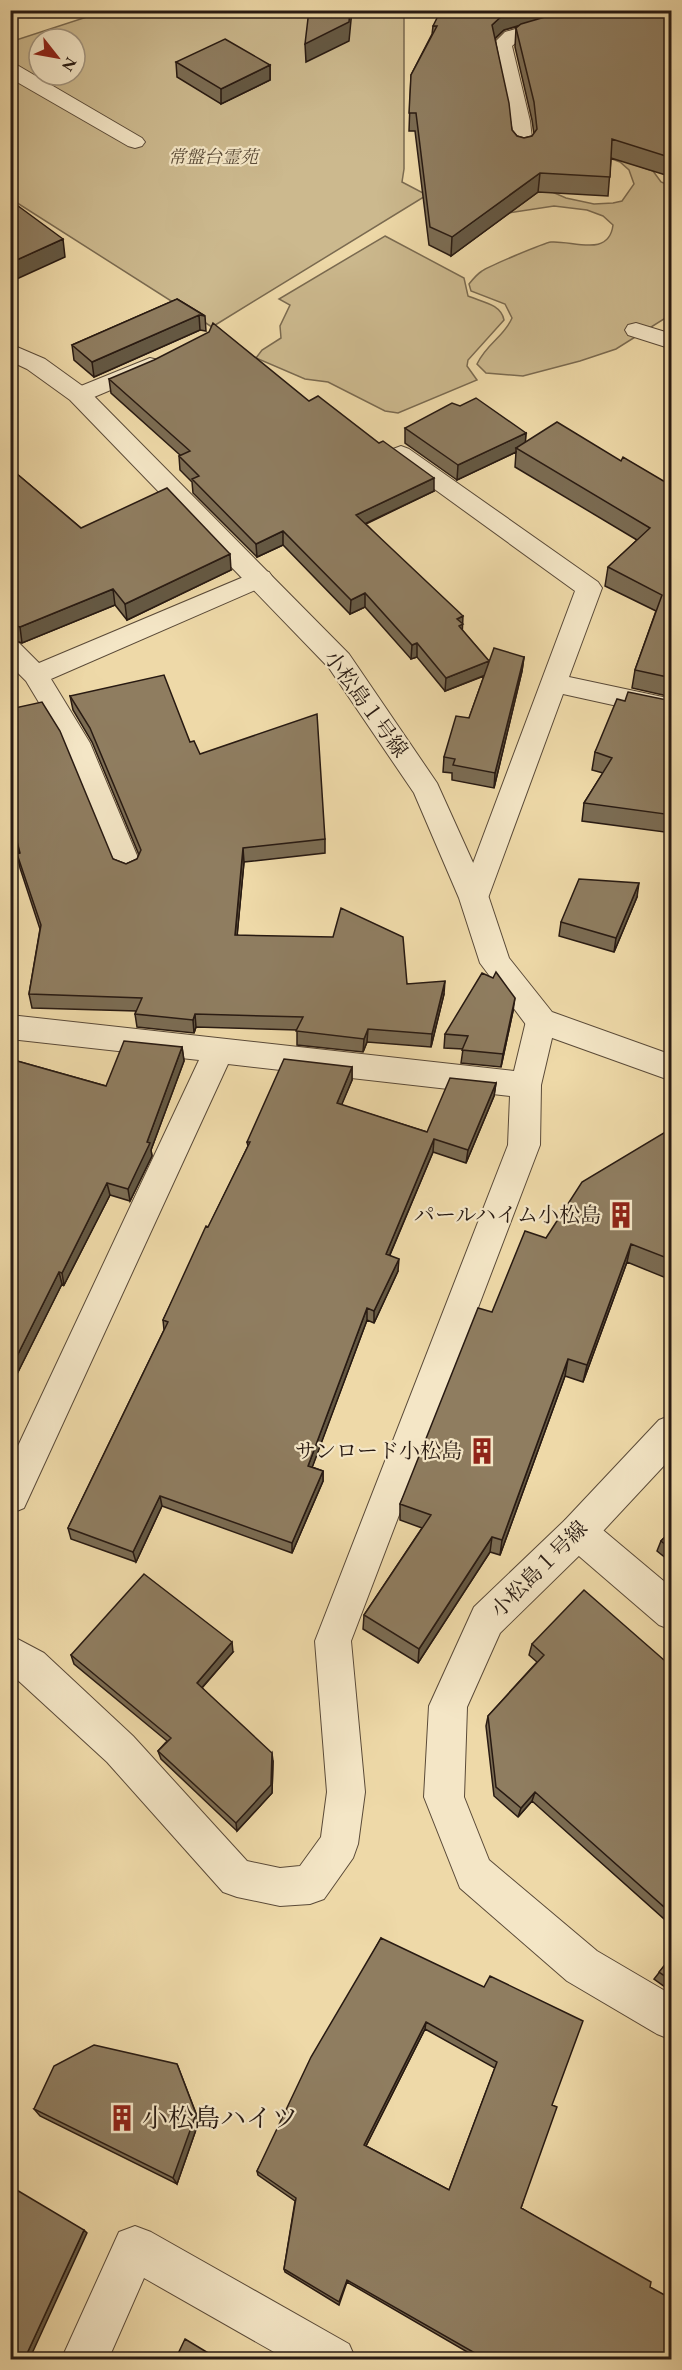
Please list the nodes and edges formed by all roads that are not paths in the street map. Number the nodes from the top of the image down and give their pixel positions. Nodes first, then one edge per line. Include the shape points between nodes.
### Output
1 (604, 10) edge
2 (10, 69) edge
3 (135, 142) dead end
4 (523, 148) edge
5 (636, 330) dead end
6 (672, 342) edge
7 (10, 351) edge
8 (174, 353) edge
9 (79, 395) junction
10 (383, 441) edge
11 (260, 578) junction
12 (10, 649) edge
13 (35, 675) junction
14 (555, 683) junction
15 (672, 709) edge
16 (127, 865) edge
17 (474, 898) junction
18 (541, 1021) junction
19 (10, 1027) edge
20 (219, 1050) junction
21 (672, 1068) edge
22 (526, 1085) junction
23 (672, 1431) edge
24 (12, 1497) edge
25 (578, 1532) junction
26 (672, 1612) edge
27 (10, 1652) edge
28 (672, 2019) edge
29 (84, 2360) edge
30 (333, 2360) edge

1 - 4 lane via 512,36 502,45
2 - 3 lane
5 - 6 lane
7 - 9 street, 小松島１号線 via 36,364
8 - 9 lane
9 - 11 street, 小松島１号線
10 - 14 lane via 589,588
11 - 13 lane
11 - 17 street, 小松島１号線 via 339,661 421,780
12 - 13 lane
13 - 16 lane via 77,743
14 - 15 lane
14 - 17 lane
17 - 18 street, 小松島１号線 via 495,963
18 - 21 street
18 - 22 lane
19 - 20 lane
20 - 22 lane
20 - 24 lane
22 - 27 lane via 524,1145 333,1641 346,1792 339,1844 310,1885 280,1887 237,1878 120,1749 31,1666
23 - 25 street, 小松島１号線
25 - 26 street
25 - 28 street, 小松島１号線 via 488,1620 448,1706 444,1797 474,1874 582,1966
29 - 30 street via 135,2248

